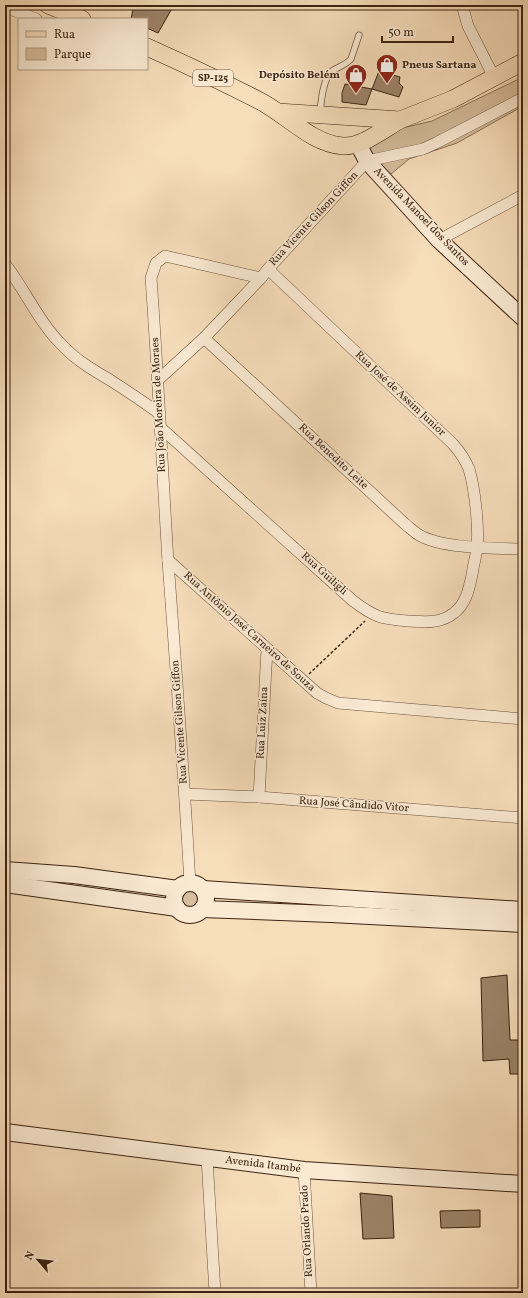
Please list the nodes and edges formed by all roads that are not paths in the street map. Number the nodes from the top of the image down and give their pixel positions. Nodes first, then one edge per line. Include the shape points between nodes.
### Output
1 (48, 5) edge
2 (462, 5) edge
3 (5, 7) edge
4 (33, 18) edge
5 (80, 18) edge
6 (359, 35) dead end
7 (148, 47) edge
8 (523, 62) edge
9 (494, 77) junction
10 (523, 98) edge
11 (278, 112) junction
12 (320, 114) junction
13 (358, 117) junction
14 (400, 120) junction
15 (318, 138) junction
16 (358, 144) junction
17 (368, 161) junction
18 (523, 195) edge
19 (439, 240) junction
20 (5, 264) edge
21 (264, 273) junction
22 (523, 318) edge
23 (204, 338) junction
24 (159, 379) junction
25 (160, 414) junction
26 (161, 428) junction
27 (477, 547) junction
28 (523, 549) edge
29 (168, 560) junction
30 (268, 649) junction
31 (523, 719) edge
32 (185, 794) junction
33 (259, 797) junction
34 (523, 818) edge
35 (5, 870) edge
36 (5, 884) edge
37 (190, 887) junction
38 (177, 908) junction
39 (202, 909) junction
40 (523, 910) edge
41 (523, 924) edge
42 (5, 1132) edge
43 (207, 1158) junction
44 (304, 1170) junction
45 (523, 1184) edge
46 (215, 1293) edge
47 (311, 1293) edge

1 - 5 main road
2 - 9 street via 468,26
3 - 4 street
6 - 12 lane via 351,59 331,72 326,80
7 - 11 main road, SP-125
8 - 9 main road, SP-125
9 - 14 main road, SP-125 via 453,98
10 - 17 street, Rua Vicente Gilson Giffon via 436,143
11 - 12 main road, SP-125
11 - 15 main road
12 - 13 main road, SP-125
12 - 15 main road via 314,126
13 - 14 main road, SP-125
13 - 16 main road via 364,135
14 - 16 main road
15 - 16 main road via 344,146
16 - 17 main road, Avenida Manoel dos Santos
17 - 19 main road, Avenida Manoel dos Santos
17 - 21 street, Rua Vicente Gilson Giffon
18 - 19 street
19 - 22 main road, Avenida Manoel dos Santos
20 - 25 street via 46,328 62,346 84,364
21 - 23 street, Rua Vicente Gilson Giffon
21 - 24 street, Rua João Moreira de Moraes via 165,256 156,263 151,278
21 - 27 street, Rua José de Assim Junior via 462,454 473,488
23 - 24 street, Rua Vicente Gilson Giffon
23 - 27 street, Rua Benedito Leite via 404,524 430,539
24 - 25 street, Rua João Moreira de Moraes
25 - 26 street, Rua João Moreira de Moraes
26 - 27 street, Rua Guiligli via 352,600 372,614 387,619 428,623 442,621 455,613 463,604 468,592
26 - 29 street, Rua João Moreira de Moraes
27 - 28 street, Rua Benedito Leite
29 - 30 street, Rua Antônio José Carneiro de Souza
29 - 32 street, Rua Vicente Gilson Giffon
30 - 31 street, Rua Antônio José Carneiro de Souza via 317,693 338,703
30 - 33 street, Rua Luiz Zaína
32 - 33 street, Rua José Cândido Vitor
32 - 37 street, Rua Vicente Gilson Giffon
33 - 34 street, Rua José Cândido Vitor
35 - 37 main road
36 - 38 main road
37 - 38 main road via 174,898
37 - 39 main road via 206,901
37 - 40 main road
38 - 39 main road via 191,915
39 - 41 main road
42 - 43 main road, Avenida Itambé
43 - 44 main road, Avenida Itambé
43 - 46 street
44 - 45 main road, Avenida Itambé
44 - 47 street, Rua Orlando Prado

